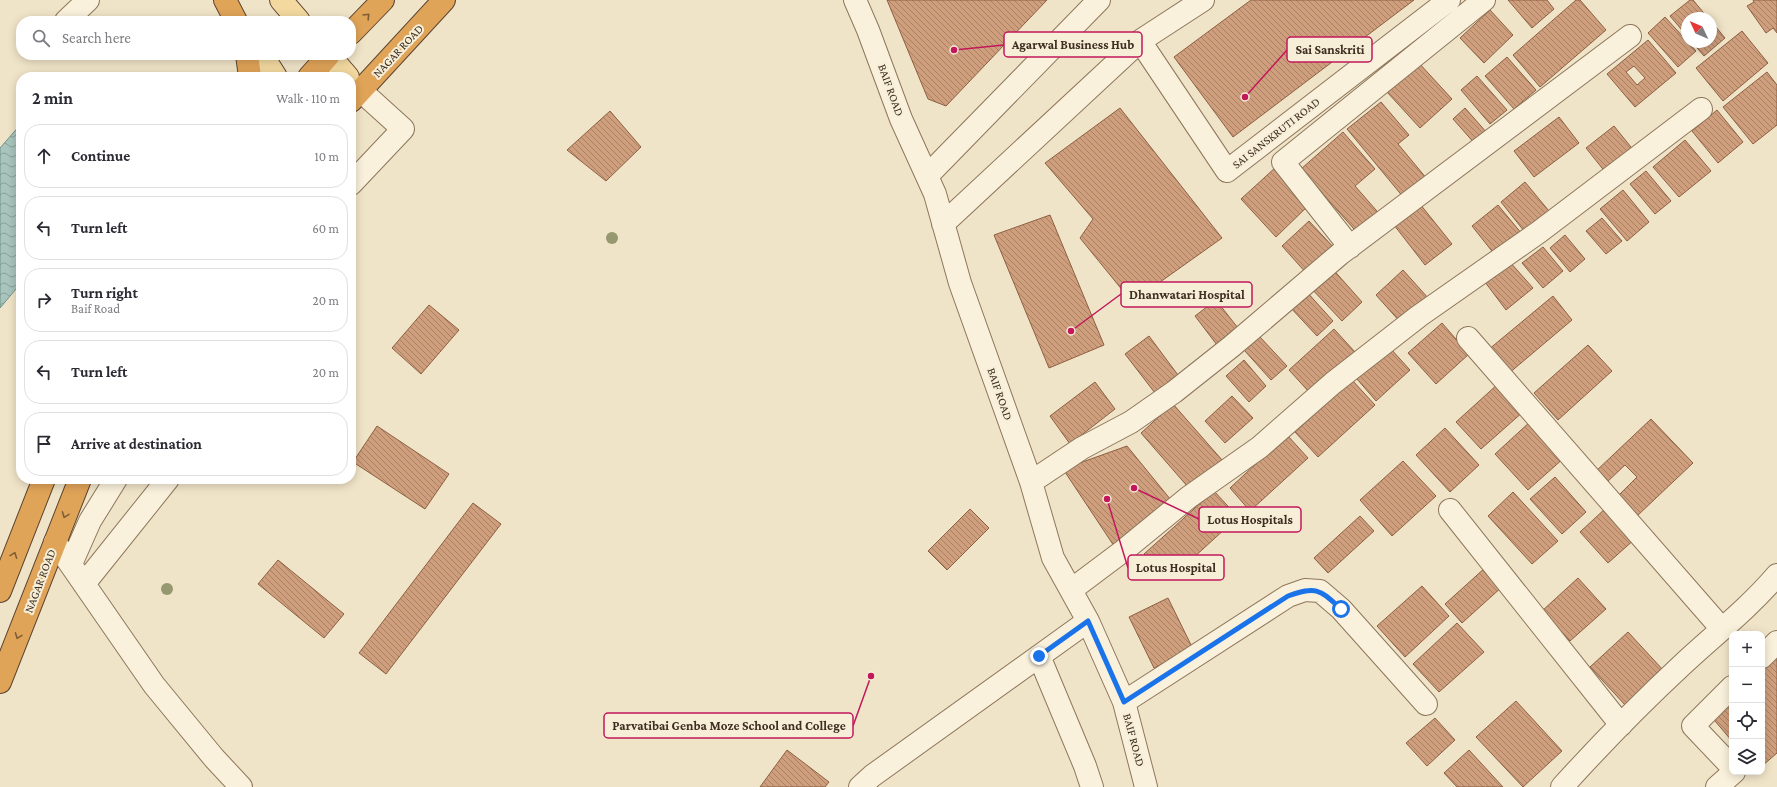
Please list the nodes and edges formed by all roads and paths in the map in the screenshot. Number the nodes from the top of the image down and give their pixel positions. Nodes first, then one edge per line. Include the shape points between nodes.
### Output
1 (88, 0) edge
2 (225, 0) edge
3 (281, 0) edge
4 (383, 0) edge
5 (444, 0) edge
6 (855, 0) edge
7 (1099, 0) edge
8 (1202, 0) edge
9 (1449, 0) edge
10 (1484, 0) edge
11 (71, 16) edge
12 (233, 16) edge
13 (236, 16) edge
14 (295, 16) edge
15 (356, 28) edge
16 (1630, 36) dead end
17 (1140, 41) junction
18 (248, 60) edge
19 (265, 60) edge
20 (324, 60) edge
21 (333, 60) edge
22 (249, 72) edge
23 (273, 72) edge
24 (313, 72) edge
25 (342, 72) edge
26 (356, 84) edge
27 (356, 90) edge
28 (1701, 109) dead end
29 (927, 176) junction
30 (356, 179) edge
31 (943, 224) junction
32 (1350, 247) junction
33 (1468, 338) dead end
34 (1031, 482) junction
35 (42, 484) edge
36 (78, 484) edge
37 (113, 484) edge
38 (164, 484) edge
39 (1450, 510) dead end
40 (55, 542) junction
41 (71, 564) junction
42 (1777, 575) edge
43 (84, 584) junction
44 (1071, 590) junction
45 (0, 591) edge
46 (1088, 621) junction
47 (1722, 629) junction
48 (1777, 642) edge
49 (1765, 654) edge
50 (1039, 656) junction
51 (0, 682) edge
52 (1729, 690) edge
53 (1124, 702) junction
54 (1426, 704) dead end
55 (1621, 725) junction
56 (1729, 764) edge
57 (1731, 775) edge
58 (241, 787) edge
59 (860, 787) edge
60 (1092, 787) edge
61 (1146, 787) edge
62 (1562, 787) edge
63 (1717, 787) edge

1 - 11 street
2 - 12 highway
2 - 13 main road
3 - 14 main road
15 -> 4 highway
5 - 26 highway, NAGAR ROAD
6 - 29 street, BAIF ROAD via 901,119
7 - 29 street
8 - 17 street
9 - 17 street, SAI SANSKRUTI ROAD via 1227,171
10 - 32 street via 1283,162
16 - 32 street
17 - 31 street
18 - 22 highway
19 - 23 main road
20 - 24 highway
21 - 25 main road
27 - 30 street via 403,129
28 - 44 street via 1539,232 1419,316 1333,383 1260,447 1189,497
29 - 31 street, BAIF ROAD
31 - 34 street, BAIF ROAD via 960,283
32 - 34 street via 1174,392 1132,422 1082,448
33 - 47 street
34 - 44 street, BAIF ROAD via 1053,558
45 -> 35 highway
36 -> 40 highway, NAGAR ROAD
37 - 41 street via 90,521
38 - 43 street
39 - 55 street
40 - 41 street
40 -> 51 highway, NAGAR ROAD
41 - 43 street
42 - 47 street via 1761,594
43 - 58 street via 154,685
44 - 46 street, BAIF ROAD
46 - 50 street
46 - 53 street, BAIF ROAD
47 - 55 street
48 - 49 street
50 - 59 street
50 - 60 street
52 - 56 street via 1694,726
53 - 54 street via 1288,596 1305,590 1320,591 1341,609
53 - 61 street, BAIF ROAD
55 - 62 street
57 - 63 street

